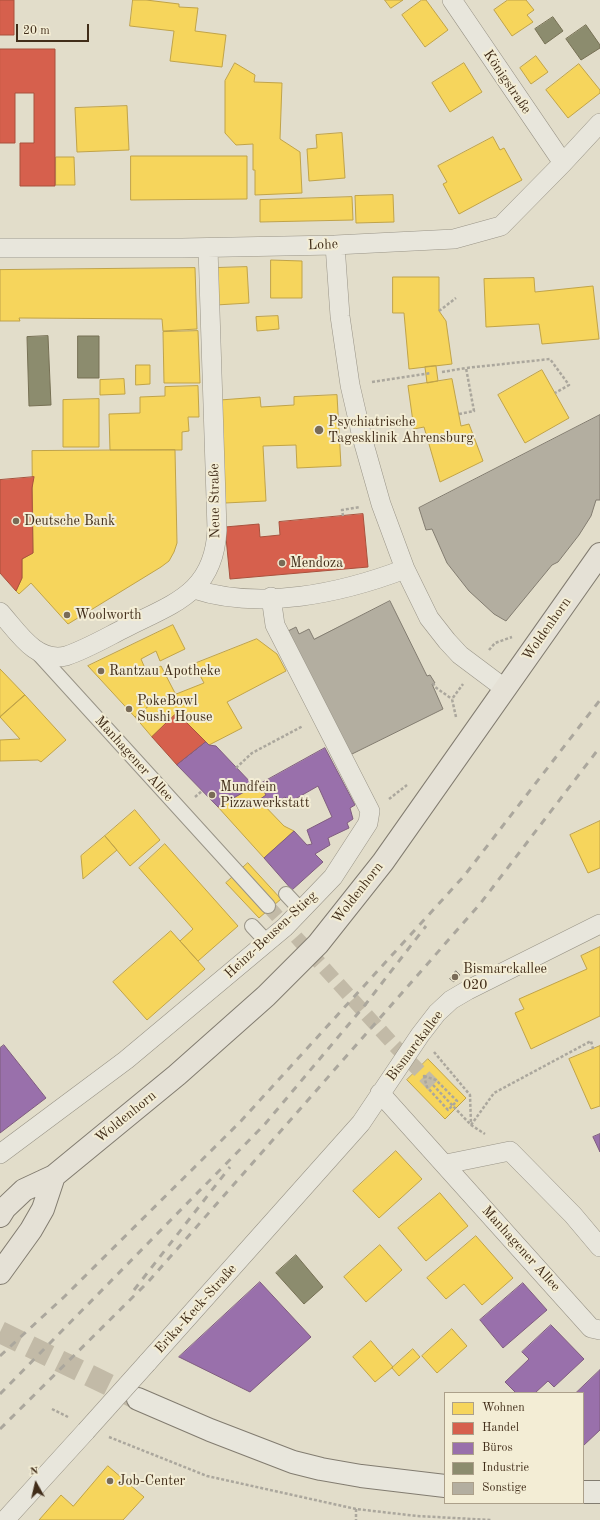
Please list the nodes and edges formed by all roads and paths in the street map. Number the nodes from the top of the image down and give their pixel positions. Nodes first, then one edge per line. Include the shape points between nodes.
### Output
1 (452, 0) edge
2 (600, 122) edge
3 (563, 163) junction
4 (335, 245) junction
5 (0, 248) edge
6 (208, 248) junction
7 (456, 298) dead end
8 (438, 311) dead end
9 (466, 368) junction
10 (442, 372) dead end
11 (431, 373) dead end
12 (350, 385) junction
13 (555, 393) dead end
14 (459, 414) dead end
15 (600, 554) edge
16 (405, 569) junction
17 (194, 589) junction
18 (271, 597) junction
19 (0, 612) edge
20 (32, 647) junction
21 (433, 683) dead end
22 (504, 688) junction
23 (452, 699) dead end
24 (322, 717) junction
25 (236, 768) dead end
26 (286, 894) dead end
27 (268, 906) tunnel mouth
28 (301, 910) junction
29 (600, 924) edge
30 (252, 926) dead end
31 (267, 942) junction
32 (420, 1035) junction
33 (593, 1049) dead end
34 (433, 1085) tunnel mouth
35 (380, 1093) junction
36 (453, 1106) junction
37 (471, 1125) junction
38 (510, 1151) junction
39 (0, 1154) edge
40 (446, 1164) junction
41 (54, 1176) junction
42 (2, 1212) edge
43 (600, 1247) edge
44 (0, 1273) edge
45 (600, 1330) edge
46 (138, 1399) tunnel mouth
47 (52, 1409) dead end
48 (68, 1417) dead end
49 (95, 1433) junction
50 (444, 1486) edge
51 (584, 1492) edge
52 (600, 1492) edge
53 (356, 1509) junction
54 (6, 1520) edge
55 (356, 1520) edge
56 (491, 1520) edge

1 - 3 street, Königstraße
2 - 3 street, Lohe
3 - 4 street, Lohe via 501,226 454,239
4 - 6 street, Lohe
4 - 12 street via 340,316
5 - 6 street, Lohe
6 - 17 street, Neue Straße via 217,530 210,566
7 - 8 path
9 - 10 path
9 - 13 path via 550,359 569,385
9 - 14 path via 474,411
11 - 12 path
12 - 16 street via 381,504
15 - 22 main road, Woldenhorn
16 - 18 street via 346,588
16 - 22 street via 429,618 447,641 460,655
17 - 18 street via 232,596
17 - 20 street, Neue Straße via 179,601 66,656 49,657
18 - 24 street, Heinz-Beusen-Stieg via 274,625
19 - 20 street, Manhagener Allee
20 - 27 street, Manhagener Allee
21 - 23 path
22 - 41 main road, Woldenhorn via 383,862 318,944 266,996 177,1075
24 - 25 path via 252,753
24 - 28 street, Heinz-Beusen-Stieg via 370,812 368,823 333,877
26 - 28 street
28 - 31 street, Heinz-Beusen-Stieg
29 - 32 street, Bismarckallee via 462,993 437,1013
30 - 31 street
31 - 39 street, Heinz-Beusen-Stieg via 126,1060
32 - 35 street, Bismarckallee
32 - 37 path via 470,1095
33 - 37 path via 591,1041 494,1093
34 - 36 path
35 - 40 street, Manhagener Allee
35 - 49 street, Erika-Keck-Straße, bridge via 361,1123 148,1363
36 - 36 path via 457,1101 436,1080 424,1076 427,1088 448,1110
36 - 37 path
37 - 38 path
38 - 40 street
38 - 43 street via 573,1215
40 - 45 street, Manhagener Allee via 591,1328
41 - 42 main road, Woldenhorn via 24,1190
41 - 44 main road via 43,1209
46 - 50 main road via 293,1462 361,1476
47 - 48 path
49 - 53 path via 207,1476
49 - 54 street, Erika-Keck-Straße
51 - 52 main road
53 - 55 path
53 - 56 path via 417,1516

